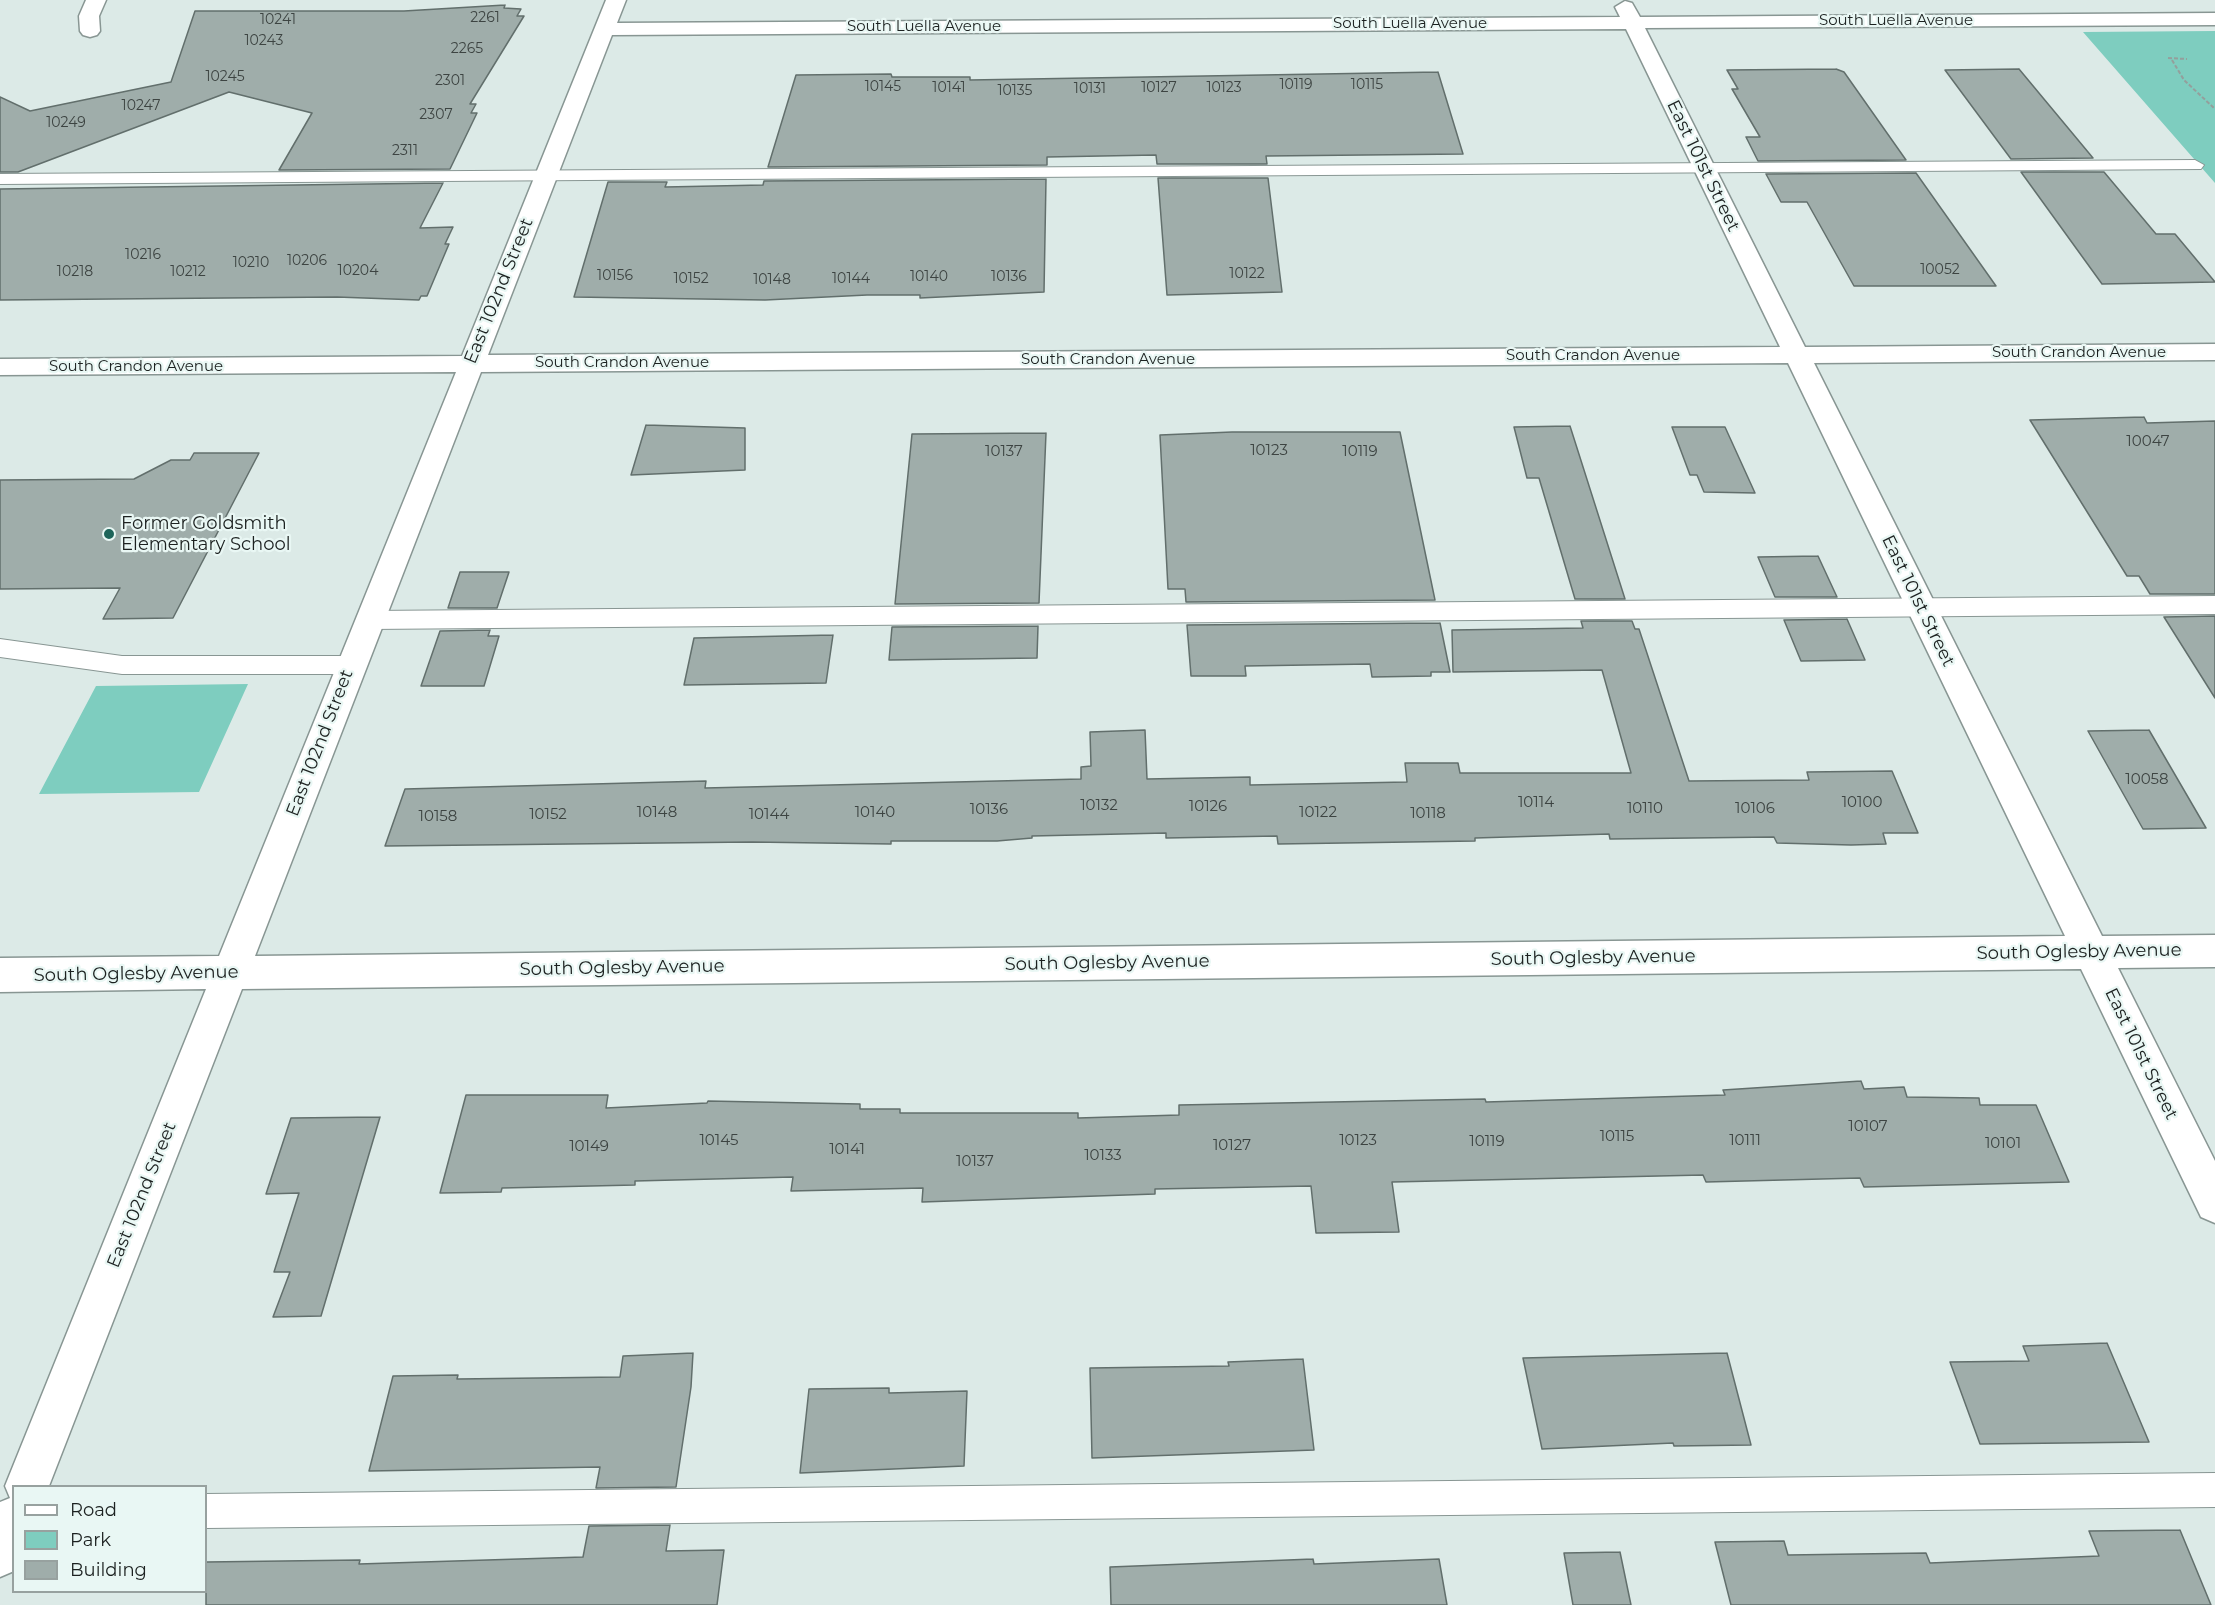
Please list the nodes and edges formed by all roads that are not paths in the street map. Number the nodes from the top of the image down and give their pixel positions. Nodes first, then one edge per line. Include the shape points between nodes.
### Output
1 (96, 0) edge
2 (1627, 11) edge
3 (610, 14) edge
4 (2215, 19) edge
5 (90, 31) dead end
6 (2195, 165) dead end
7 (1705, 168) junction
8 (546, 174) junction
9 (0, 179) edge
10 (2215, 352) edge
11 (1797, 355) junction
12 (470, 364) junction
13 (0, 368) edge
14 (2215, 605) edge
15 (1921, 607) junction
16 (369, 620) junction
17 (0, 648) edge
18 (351, 665) junction
19 (2215, 951) edge
20 (2091, 952) junction
21 (231, 973) junction
22 (0, 975) edge
23 (2215, 1203) edge
24 (27, 1485) edge
25 (2215, 1490) edge
26 (207, 1511) edge
27 (12, 1525) edge
28 (0, 1554) edge

1 - 5 street via 89,16
2 - 3 street, South Luella Avenue
2 - 4 street, South Luella Avenue
2 - 7 street, East 101st Street
3 - 8 street, East 102nd Street
6 - 7 lane
7 - 8 lane
7 - 11 street, East 101st Street
8 - 9 lane
8 - 12 street, East 102nd Street
10 - 11 street, South Crandon Avenue
11 - 12 street, South Crandon Avenue
11 - 15 street, East 101st Street
12 - 13 street, South Crandon Avenue
12 - 16 street, East 102nd Street
14 - 15 lane
15 - 16 lane
15 - 20 street, East 101st Street
16 - 18 street, East 102nd Street
17 - 18 lane via 122,665
18 - 21 street, East 102nd Street
19 - 20 street, South Oglesby Avenue
20 - 21 street, South Oglesby Avenue
20 - 23 street, East 101st Street
21 - 22 street, South Oglesby Avenue
21 - 24 street, East 102nd Street
25 - 26 lane
27 - 28 street

